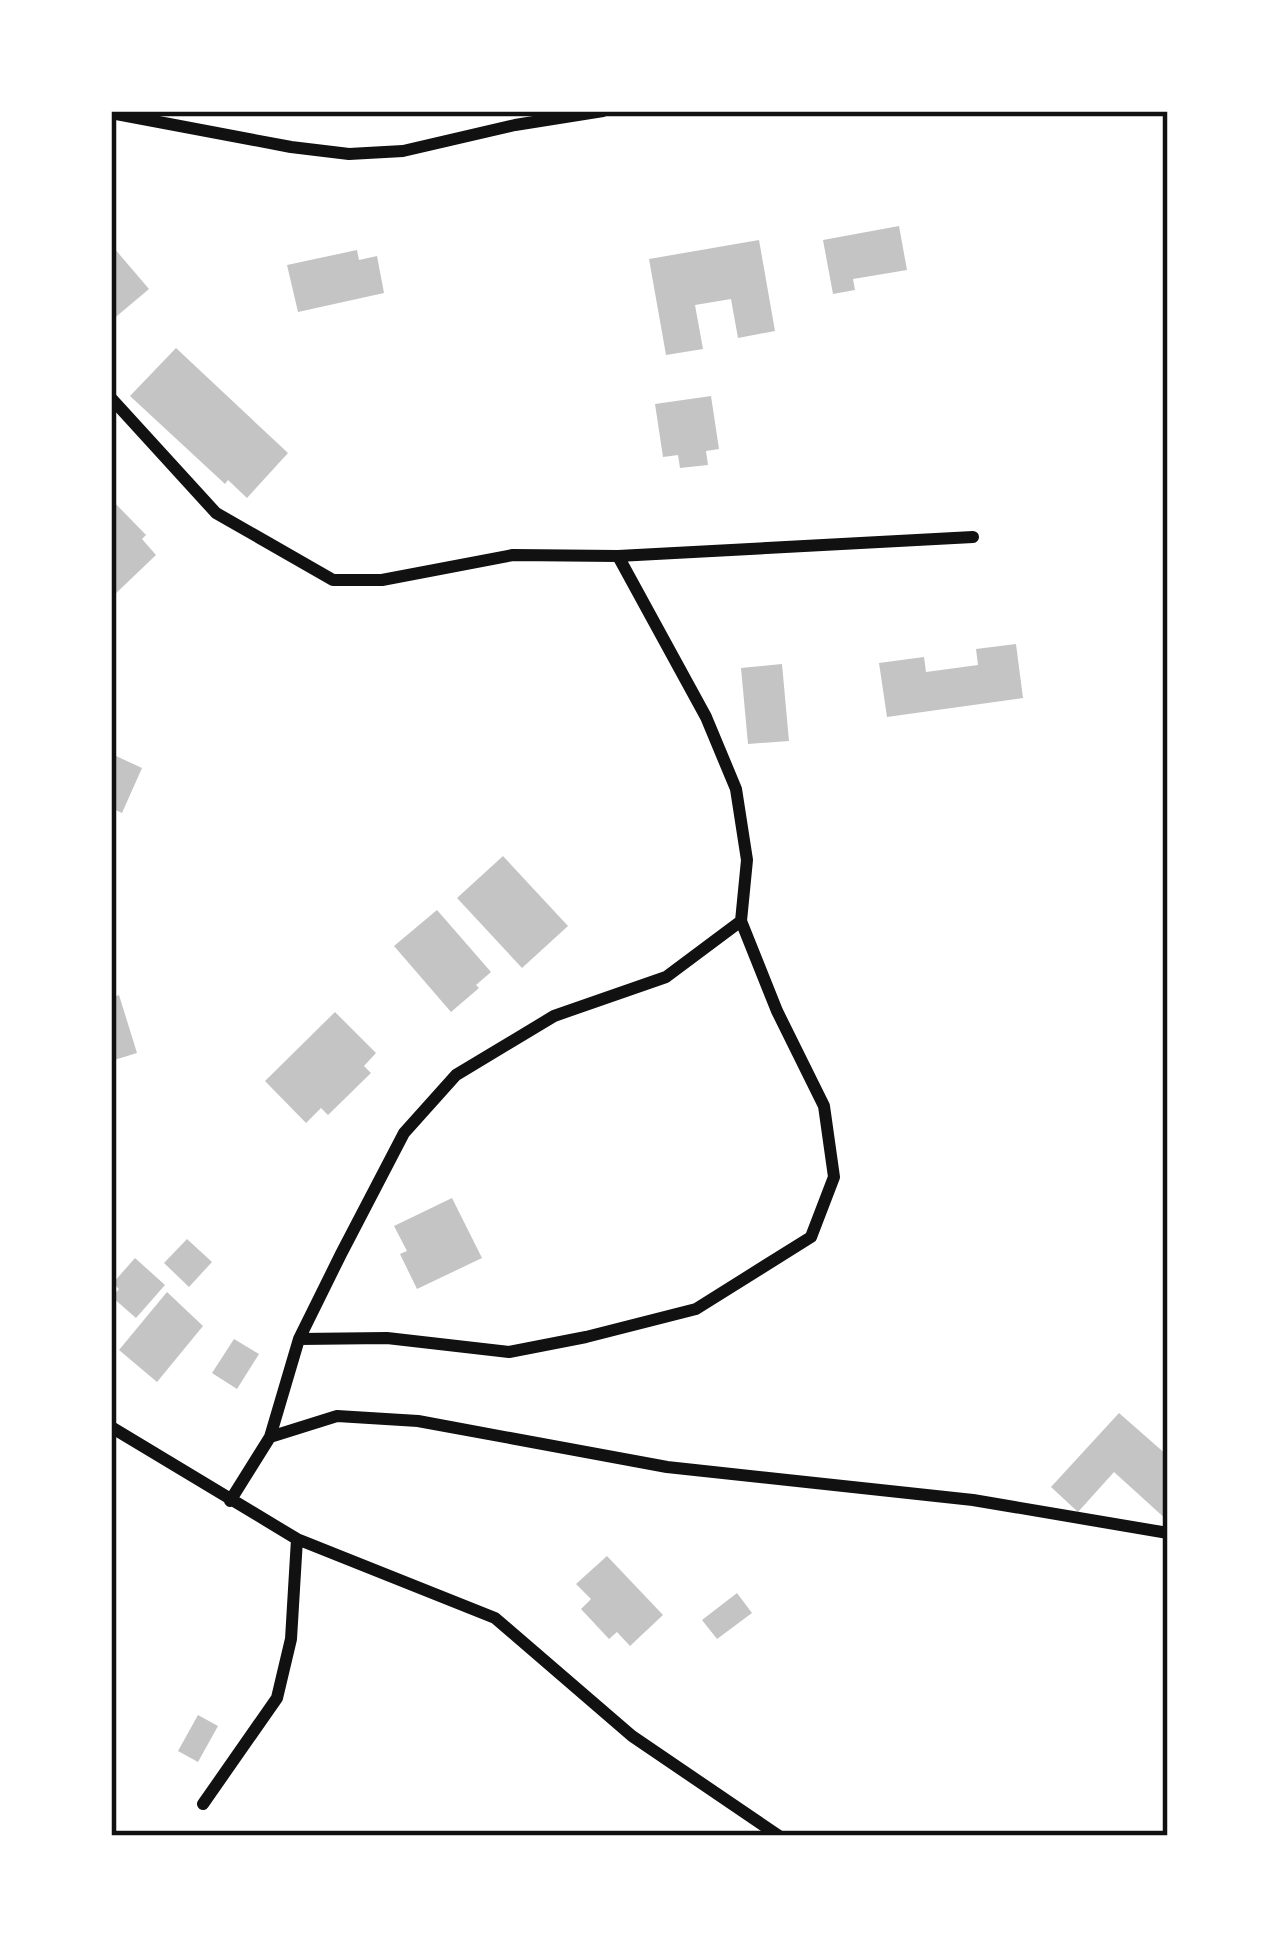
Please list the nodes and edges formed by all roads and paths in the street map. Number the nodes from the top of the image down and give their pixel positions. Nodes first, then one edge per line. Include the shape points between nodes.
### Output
1 (603, 111) edge
2 (111, 113) edge
3 (111, 398) edge
4 (973, 537) dead end
5 (618, 556) junction
6 (741, 921) junction
7 (299, 1339) junction
8 (111, 1427) edge
9 (270, 1437) junction
10 (230, 1501) junction
11 (1168, 1533) edge
12 (298, 1539) junction
13 (203, 1804) dead end
14 (779, 1836) edge

1 - 2 street via 403,151 349,154
3 - 5 street via 216,512 333,580 382,580 514,555
4 - 5 street
5 - 6 street via 736,788 747,860
6 - 7 street via 666,977 554,1016 456,1075 404,1132
6 - 7 street via 824,1106 835,1178 811,1237 696,1309 566,1341 509,1352 387,1338
7 - 9 street
8 - 10 street
9 - 10 street
9 - 11 street via 337,1416 418,1421 667,1467 973,1500
10 - 12 street
12 - 13 street via 291,1639 277,1698
12 - 14 street via 495,1618 632,1736

